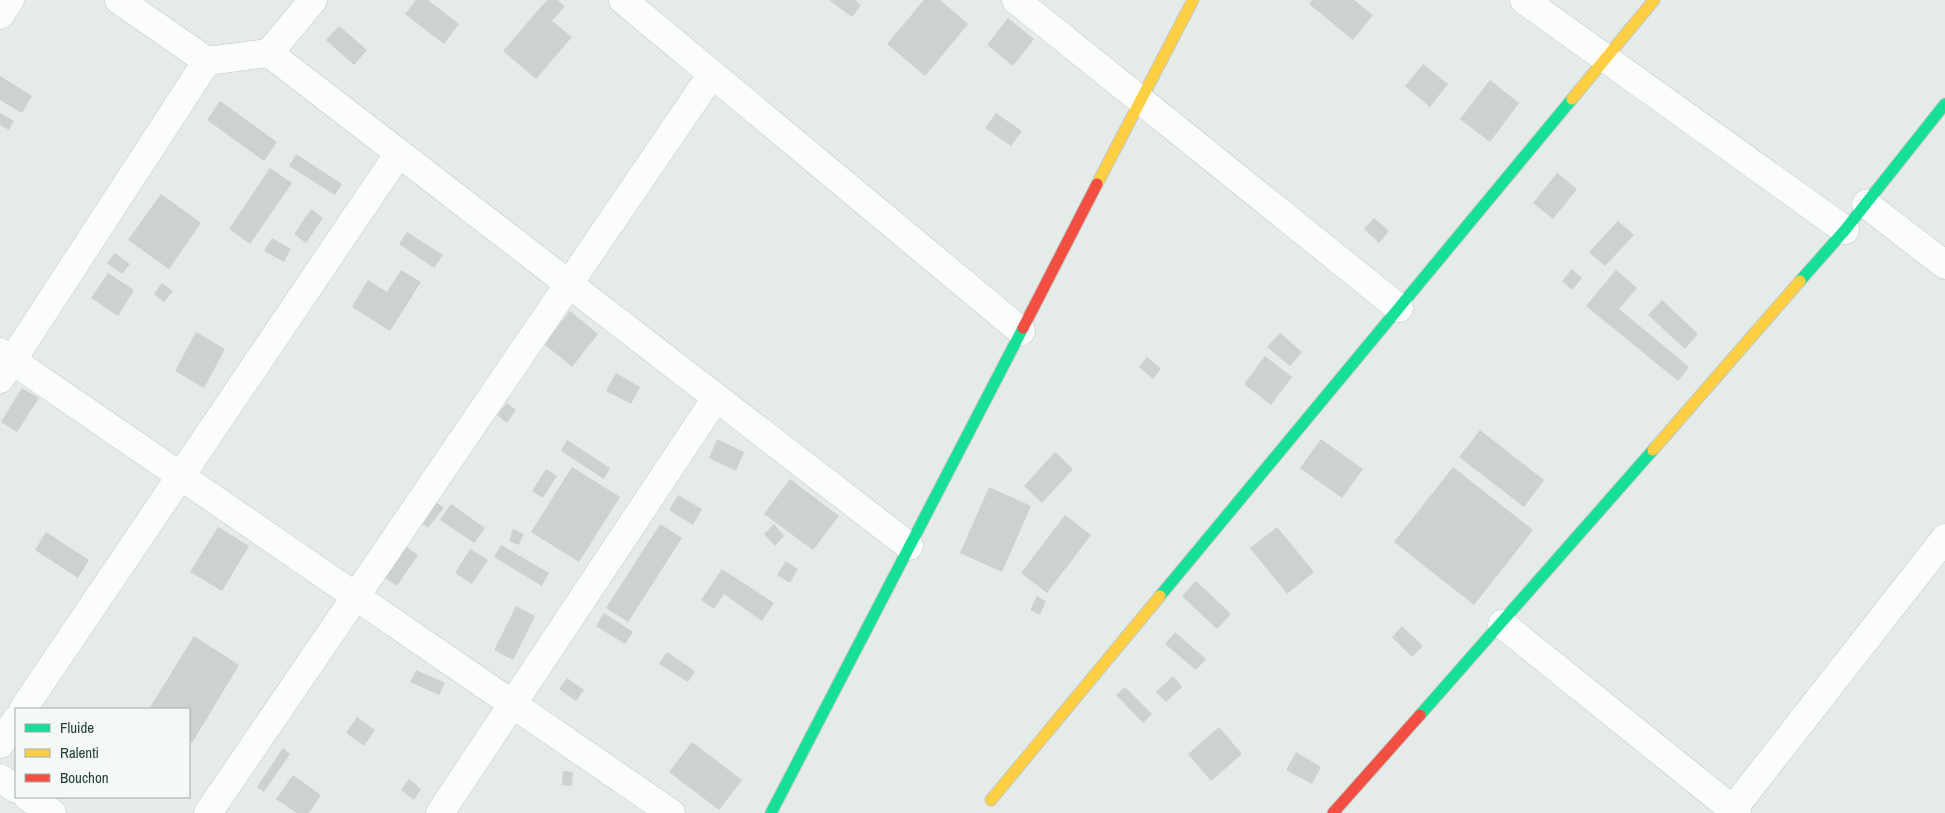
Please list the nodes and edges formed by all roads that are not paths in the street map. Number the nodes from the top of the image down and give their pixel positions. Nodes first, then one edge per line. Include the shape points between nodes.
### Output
1 (10, 0) edge
2 (119, 0) edge
3 (313, 0) edge
4 (623, 0) edge
5 (1016, 0) edge
6 (1193, 0) edge
7 (1524, 0) edge
8 (1654, 0) edge
9 (0, 15) edge
10 (269, 54) junction
11 (1606, 58) junction
12 (207, 61) junction
13 (712, 74) junction
14 (1141, 102) junction
15 (1945, 104) edge
16 (399, 153) junction
17 (1866, 204) junction
18 (1845, 230) junction
19 (1945, 265) edge
20 (569, 284) junction
21 (1399, 308) junction
22 (1021, 331) junction
23 (4, 364) edge
24 (716, 398) junction
25 (181, 476) junction
26 (1945, 538) edge
27 (910, 546) junction
28 (356, 597) junction
29 (1502, 624) junction
30 (512, 704) junction
31 (24, 708) edge
32 (15, 722) edge
33 (0, 744) edge
34 (0, 778) edge
35 (15, 788) edge
36 (30, 798) edge
37 (991, 800) dead end
38 (1733, 812) edge
39 (52, 813) edge
40 (208, 813) edge
41 (440, 813) edge
42 (671, 813) edge
43 (770, 813) edge
44 (1333, 813) edge

1 - 9 street
2 - 12 street
3 - 10 street
4 - 13 street
5 - 14 street
6 - 14 street
7 - 11 street
8 - 11 street
10 - 12 street
10 - 16 street
11 - 18 street
11 - 21 street
12 - 23 street
13 - 20 street
13 - 22 street
14 - 21 street
14 - 22 street
15 - 17 street
16 - 20 street
16 - 25 street
17 - 18 street
17 - 19 street
18 - 29 street
20 - 24 street
20 - 28 street
21 - 37 street
22 - 27 street
23 - 25 street
24 - 27 street
24 - 30 street
25 - 28 street
25 - 31 street
26 - 38 street
27 - 43 street
28 - 30 street
28 - 40 street
29 - 38 street
29 - 44 street
30 - 41 street
30 - 42 street
32 - 33 street
34 - 35 street
36 - 39 street

